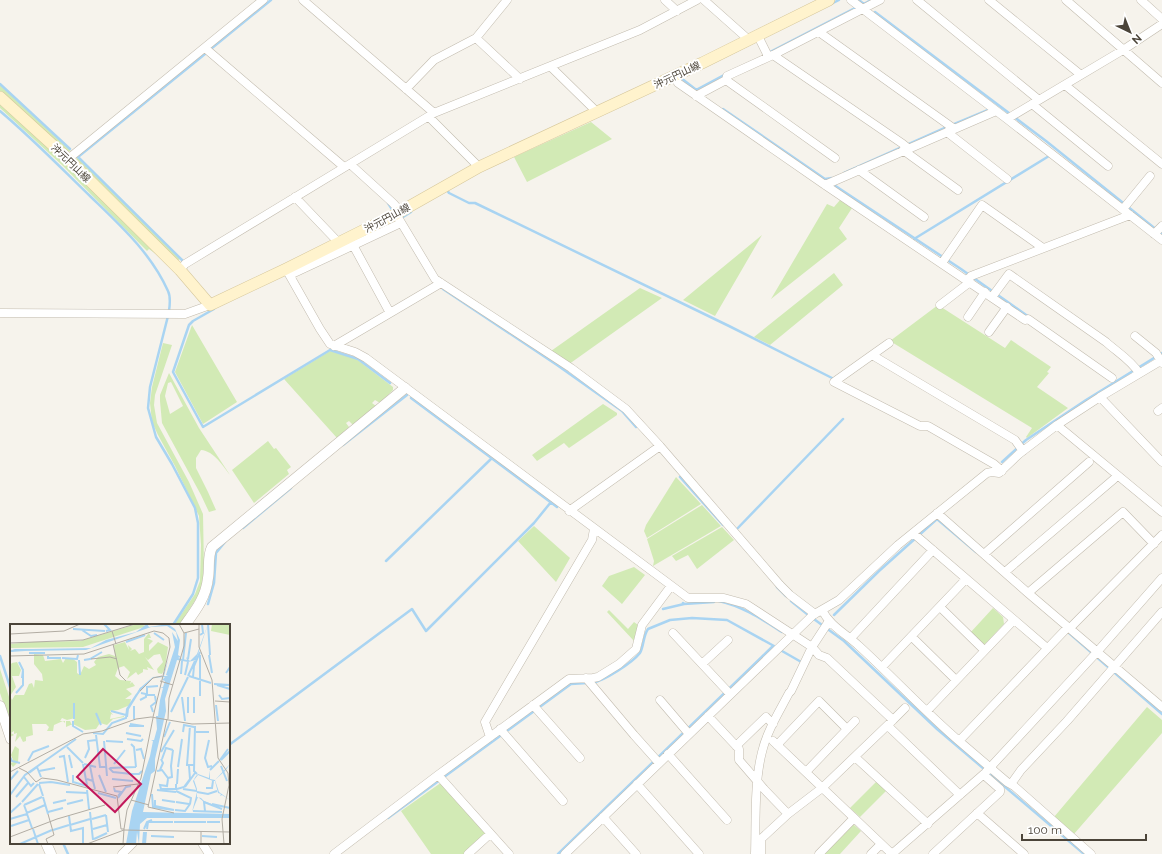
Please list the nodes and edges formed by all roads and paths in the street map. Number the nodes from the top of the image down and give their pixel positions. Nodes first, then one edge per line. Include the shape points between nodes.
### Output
1 (263, 0) edge
2 (303, 0) edge
3 (507, 0) edge
4 (665, 0) edge
5 (702, 0) edge
6 (828, 0) edge
7 (852, 0) edge
8 (880, 0) edge
9 (917, 0) edge
10 (989, 0) edge
11 (1066, 0) edge
12 (1141, 0) edge
13 (862, 9) junction
14 (677, 11) junction
15 (1162, 19) edge
16 (1162, 24) edge
17 (819, 32) junction
18 (476, 38) junction
19 (757, 39) junction
20 (204, 48) junction
21 (1123, 50) junction
22 (769, 55) junction
23 (552, 68) junction
24 (1081, 75) junction
25 (520, 79) junction
26 (676, 79) junction
27 (726, 80) junction
28 (1162, 83) edge
29 (1065, 85) junction
30 (406, 89) junction
31 (699, 94) junction
32 (0, 97) edge
33 (1039, 100) junction
34 (1032, 104) junction
35 (996, 111) junction
36 (597, 112) junction
37 (431, 117) junction
38 (1010, 117) junction
39 (950, 128) junction
40 (905, 147) junction
41 (835, 158) dead end
42 (68, 159) junction
43 (1162, 164) edge
44 (349, 166) junction
45 (1108, 166) dead end
46 (479, 167) junction
47 (859, 170) junction
48 (1150, 176) dead end
49 (1007, 179) dead end
50 (828, 184) junction
51 (958, 190) dead end
52 (296, 199) junction
53 (1125, 206) junction
54 (1130, 215) junction
55 (399, 216) junction
56 (924, 217) dead end
57 (1158, 230) edge
58 (1162, 240) edge
59 (339, 243) junction
60 (353, 245) junction
61 (1043, 248) junction
62 (944, 260) junction
63 (180, 270) junction
64 (288, 272) junction
65 (970, 279) junction
66 (441, 283) junction
67 (985, 292) junction
68 (994, 294) junction
69 (210, 305) junction
70 (940, 305) dead end
71 (1007, 307) junction
72 (0, 313) edge
73 (390, 313) junction
74 (968, 317) dead end
75 (989, 332) dead end
76 (1135, 336) dead end
77 (889, 343) dead end
78 (334, 346) junction
79 (872, 355) junction
80 (1160, 359) edge
81 (1137, 370) junction
82 (1112, 378) dead end
83 (405, 388) junction
84 (1100, 396) junction
85 (1057, 425) junction
86 (660, 446) junction
87 (1020, 447) junction
88 (1089, 462) dead end
89 (1162, 462) edge
90 (1002, 471) junction
91 (1114, 479) dead end
92 (569, 511) junction
93 (1162, 512) edge
94 (940, 515) junction
95 (594, 529) junction
96 (916, 535) junction
97 (1162, 535) edge
98 (1154, 544) junction
99 (933, 550) junction
100 (984, 554) junction
101 (1005, 572) junction
102 (1162, 578) edge
103 (966, 579) junction
104 (671, 586) junction
105 (1028, 593) junction
106 (940, 607) junction
107 (1162, 612) edge
108 (815, 614) junction
109 (1014, 620) junction
110 (186, 624) edge
111 (826, 625) junction
112 (1067, 629) junction
113 (673, 633) dead end
114 (793, 634) junction
115 (912, 637) junction
116 (851, 638) junction
117 (728, 640) dead end
118 (811, 648) junction
119 (1047, 648) junction
120 (984, 650) junction
121 (1095, 654) junction
122 (702, 664) junction
123 (882, 667) junction
124 (1113, 669) junction
125 (956, 680) junction
126 (588, 682) junction
127 (728, 692) junction
128 (660, 700) dead end
129 (0, 706) edge
130 (1162, 707) edge
131 (535, 708) junction
132 (905, 708) dead end
133 (927, 712) junction
134 (708, 716) junction
135 (854, 721) dead end
136 (890, 723) junction
137 (773, 724) junction
138 (847, 729) junction
139 (503, 731) junction
140 (687, 731) junction
141 (490, 736) junction
142 (10, 737) edge
143 (959, 741) junction
144 (736, 746) junction
145 (668, 754) junction
146 (855, 757) junction
147 (580, 758) dead end
148 (657, 760) junction
149 (987, 771) junction
150 (806, 772) junction
151 (441, 777) junction
152 (758, 782) junction
153 (637, 784) junction
154 (1011, 784) junction
155 (822, 788) junction
156 (960, 795) junction
157 (563, 801) dead end
158 (977, 813) junction
159 (788, 814) junction
160 (603, 817) junction
161 (854, 818) junction
162 (727, 820) dead end
163 (928, 824) junction
164 (490, 834) junction
165 (46, 844) edge
166 (132, 844) edge
167 (203, 844) edge
168 (881, 844) junction
169 (569, 852) edge
170 (51, 854) edge
171 (122, 854) edge
172 (209, 854) edge
173 (334, 854) edge
174 (468, 854) edge
175 (509, 854) edge
176 (636, 854) edge
177 (700, 854) edge
178 (755, 854) edge
179 (761, 854) edge
180 (820, 854) edge
181 (871, 854) edge
182 (892, 854) edge
183 (933, 854) edge
184 (1024, 854) edge
185 (1091, 854) edge

1 - 20 street
2 - 30 street
3 - 18 street
4 - 14 street
5 - 14 street
5 - 19 street
6 - 19 main road, 沖元円山線
7 - 13 street
8 - 13 street
9 - 33 street
10 - 24 street
11 - 21 street
12 - 15 street
13 - 17 street
13 - 35 street
14 - 23 street
16 - 21 street
17 - 22 street
17 - 39 street
18 - 25 street
18 - 30 street via 434,60
19 - 22 street
19 - 26 main road, 沖元円山線
20 - 42 street
20 - 44 street
21 - 24 street
21 - 28 street
22 - 27 street via 727,76
22 - 40 street
23 - 25 street
23 - 36 street
24 - 29 street
25 - 37 street
26 - 31 street
26 - 36 main road, 沖元円山線
27 - 31 street
27 - 41 street
29 - 33 street
29 - 43 street
30 - 37 street
31 - 50 street
32 - 42 main road, 沖元円山線
33 - 34 street
34 - 38 street
34 - 45 street
35 - 38 street
35 - 39 street
36 - 46 main road, 沖元円山線
37 - 44 street
37 - 46 street
38 - 53 street
39 - 40 street
39 - 49 street
40 - 47 street
40 - 51 street
42 - 63 main road, 沖元円山線
44 - 52 street
44 - 55 street via 393,203
46 - 55 main road, 沖元円山線
47 - 50 street
47 - 56 street
48 - 53 street
50 - 62 street
52 - 59 street
52 - 63 street via 185,264
53 - 54 street
54 - 57 street
54 - 61 street
55 - 59 main road, 沖元円山線
55 - 60 street
55 - 66 street via 435,279
57 - 58 street
59 - 64 main road, 沖元円山線
60 - 64 street
60 - 73 street
61 - 62 street via 982,205
61 - 65 street
62 - 65 street
63 - 69 main road, 沖元円山線
64 - 69 main road, 沖元円山線
64 - 78 street via 320,329
65 - 67 street
65 - 70 street
66 - 73 street
66 - 86 street via 571,368 626,409
67 - 68 street
67 - 74 street
68 - 71 street
68 - 81 street via 1009,274 1106,342
69 - 72 street via 185,314 171,315
71 - 75 street
71 - 82 street
73 - 78 street
76 - 80 street
77 - 79 street
78 - 83 street via 366,358
79 - 87 street
79 - 90 street via 834,382 920,426 928,426
80 - 81 street
81 - 84 street
83 - 92 street
83 - 110 street via 212,547 203,598
84 - 85 street
84 - 89 street
85 - 87 street
85 - 93 street
86 - 92 street
86 - 108 street via 780,585
87 - 90 street
88 - 100 street
90 - 94 street via 987,473
91 - 101 street
92 - 95 street
94 - 96 street
94 - 100 street
95 - 104 street
95 - 141 street via 592,540 485,722
96 - 99 street
96 - 108 street via 898,545 839,600
97 - 98 street
98 - 105 street via 1123,512
98 - 112 street
99 - 103 street
99 - 116 street
100 - 101 street
101 - 105 street
102 - 121 street
103 - 106 street
103 - 109 street
104 - 114 street via 688,598 724,598 746,604
104 - 126 street via 642,625 636,649 619,664
105 - 112 street
106 - 115 street
106 - 120 street
107 - 124 street
108 - 111 street
108 - 114 street
109 - 119 street
109 - 120 street
111 - 116 street
111 - 118 street
112 - 119 street
112 - 121 street
113 - 122 street
114 - 118 street
114 - 127 street
115 - 123 street
115 - 125 street
116 - 123 street
117 - 122 street
118 - 136 street via 826,658
118 - 137 street
119 - 143 street
120 - 125 street
121 - 124 street
121 - 149 street
122 - 127 street
123 - 133 street
124 - 130 street
124 - 154 street
125 - 133 street
126 - 131 street via 569,679
126 - 148 street
127 - 134 street
128 - 140 street
129 - 142 street
131 - 139 street
131 - 147 street
132 - 136 street
133 - 143 street
134 - 140 street
134 - 144 street
135 - 138 street
136 - 146 street
136 - 156 street
137 - 144 street via 766,717
137 - 152 street via 762,752
138 - 150 street
138 - 150 street via 819,701 775,743
139 - 141 street
139 - 157 street
140 - 145 street
141 - 151 street
143 - 149 street
144 - 152 street via 739,749 739,760
145 - 148 street
145 - 162 street
146 - 155 street
146 - 163 street
148 - 153 street
149 - 154 street
149 - 156 street
149 - 158 street via 1000,792
150 - 155 street
151 - 164 street
151 - 173 street
152 - 159 street
152 - 178 street
153 - 160 street
153 - 177 street
154 - 185 street
155 - 159 street
155 - 161 street
156 - 163 street
158 - 183 street
158 - 184 street
159 - 179 street via 761,839
160 - 169 street
160 - 176 street
161 - 168 street
161 - 180 street
163 - 182 street
164 - 174 street
164 - 175 street
165 - 170 street
166 - 171 street
167 - 172 street
168 - 181 street
168 - 182 street

